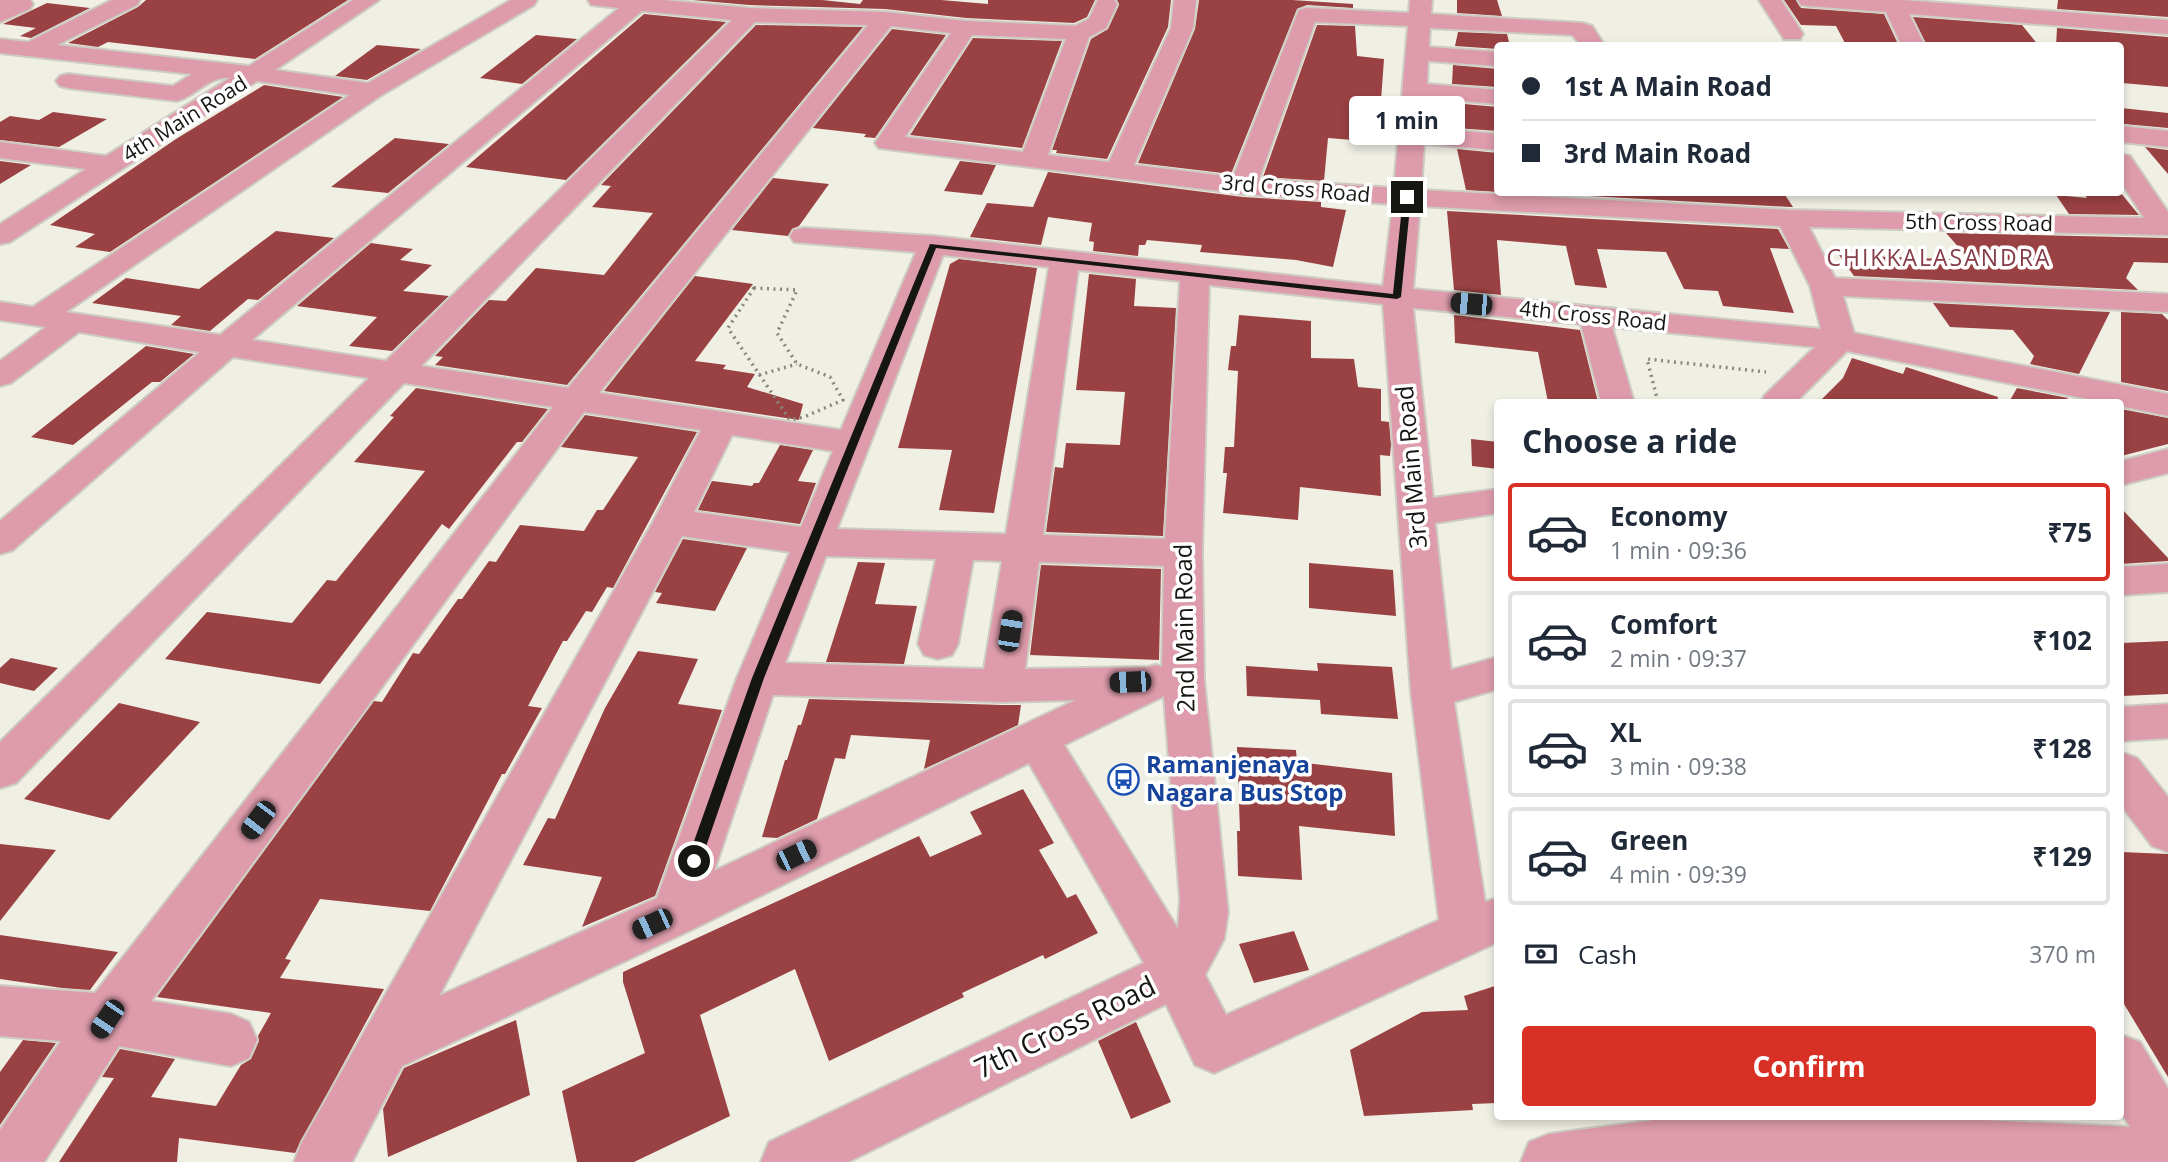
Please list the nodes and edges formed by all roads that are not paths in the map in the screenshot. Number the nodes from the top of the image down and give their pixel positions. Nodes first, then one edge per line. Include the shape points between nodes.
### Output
1 (129, 0) edge
2 (368, 0) edge
3 (526, 0) edge
4 (601, 0) edge
5 (844, 0) edge
6 (1185, 0) edge
7 (1770, 0) edge
8 (1809, 0) edge
9 (2128, 0) edge
10 (0, 1) edge
11 (26, 2) edge
12 (1892, 2) edge
13 (676, 3) edge
14 (636, 4) junction
15 (1106, 4) dead end
16 (1308, 7) edge
17 (2016, 7) edge
18 (742, 9) edge
19 (1045, 10) dead end
20 (0, 15) edge
21 (825, 16) junction
22 (885, 19) junction
23 (958, 20) junction
24 (1420, 24) edge
25 (2160, 26) edge
26 (1033, 29) junction
27 (1079, 33) junction
28 (1792, 34) dead end
29 (2036, 35) dead end
30 (1591, 42) edge
31 (1912, 42) edge
32 (2168, 42) edge
33 (0, 46) edge
34 (32, 50) junction
35 (1494, 57) edge
36 (214, 69) junction
37 (255, 74) junction
38 (68, 82) dead end
39 (1415, 90) junction
40 (372, 91) junction
41 (1494, 97) edge
42 (2124, 134) edge
43 (1412, 135) junction
44 (2168, 139) edge
45 (1494, 142) edge
46 (0, 150) edge
47 (1033, 161) junction
48 (112, 165) junction
49 (2124, 166) edge
50 (1118, 172) junction
51 (1243, 186) junction
52 (1986, 196) edge
53 (1407, 197) junction
54 (1790, 218) junction
55 (1999, 223) junction
56 (2166, 227) edge
57 (0, 236) edge
58 (804, 236) dead end
59 (933, 246) junction
60 (1065, 260) junction
61 (1195, 274) junction
62 (1825, 286) junction
63 (1397, 297) junction
64 (2168, 303) edge
65 (0, 311) edge
66 (1594, 316) junction
67 (38, 317) junction
68 (73, 322) junction
69 (1840, 340) junction
70 (228, 345) junction
71 (397, 371) junction
72 (0, 376) edge
73 (1995, 388) edge
74 (1616, 399) edge
75 (1780, 399) edge
76 (2107, 399) edge
77 (576, 400) junction
78 (2124, 401) edge
79 (2168, 405) edge
80 (722, 422) junction
81 (855, 443) junction
82 (2168, 461) edge
83 (2124, 472) edge
84 (1494, 503) edge
85 (1416, 513) junction
86 (671, 522) junction
87 (0, 541) edge
88 (814, 542) junction
89 (957, 546) junction
90 (1023, 548) junction
91 (1183, 553) junction
92 (2168, 578) edge
93 (2124, 581) edge
94 (938, 644) dead end
95 (1494, 674) edge
96 (758, 678) junction
97 (1169, 681) junction
98 (1002, 686) junction
99 (1433, 692) junction
100 (2168, 722) edge
101 (2124, 724) edge
102 (1037, 738) junction
103 (0, 769) edge
104 (2124, 775) edge
105 (2168, 832) edge
106 (676, 913) junction
107 (1482, 926) edge
108 (1177, 973) junction
109 (0, 1011) edge
110 (107, 1019) junction
111 (231, 1040) dead end
112 (384, 1048) junction
113 (2124, 1065) edge
114 (1892, 1130) edge
115 (1672, 1131) edge
116 (2168, 1141) edge
117 (2168, 1157) edge
118 (10, 1162) edge
119 (322, 1162) edge
120 (789, 1162) edge
121 (1549, 1162) edge

1 - 34 street
2 - 37 street, 4th Main Road
3 - 40 street
4 - 14 street
5 - 21 street
6 - 50 street via 1182,28
7 - 28 street
8 - 12 street
9 - 25 street
10 - 11 street
11 - 20 street
12 - 17 street
12 - 31 street
13 - 14 street
13 - 18 street
14 - 70 street
15 - 27 street via 1098,23
16 - 24 street
16 - 51 street
17 - 25 street
17 - 29 street
18 - 21 street
18 - 71 street
19 - 26 street
21 - 22 street
22 - 23 street
22 - 77 street
23 - 26 street
23 - 47 street, 3rd Cross Road via 888,143
24 - 30 street via 1526,17 1584,31
24 - 35 street
24 - 39 street, 3rd Main Road
25 - 32 street
26 - 27 street
27 - 47 street
33 - 34 street
34 - 36 street
36 - 37 street
36 - 38 street via 177,94
37 - 40 street
37 - 48 street, 4th Main Road
39 - 41 street
39 - 43 street, 3rd Main Road
40 - 67 street
42 - 44 street
43 - 45 street
43 - 53 street, 3rd Main Road
46 - 48 street
47 - 50 street, 3rd Cross Road
48 - 57 street, 4th Main Road
49 - 56 street
50 - 51 street, 3rd Cross Road
51 - 53 street, 3rd Cross Road
52 - 55 street
53 - 54 street, 3rd Cross Road
53 - 63 street, 3rd Main Road
54 - 55 street, 5th Cross Road
54 - 62 street
55 - 56 street, 5th Cross Road
58 - 59 street, 4th Cross Road
59 - 60 street, 4th Cross Road
59 - 81 street
60 - 61 street, 4th Cross Road
60 - 90 street
61 - 63 street, 4th Cross Road
61 - 91 street, 2nd Main Road
62 - 64 street
62 - 69 street
63 - 66 street, 4th Cross Road
63 - 85 street, 3rd Main Road
65 - 67 street
66 - 69 street, 4th Cross Road
66 - 74 street
67 - 68 street
68 - 70 street
68 - 72 street
69 - 73 street, 4th Cross Road
69 - 75 street
70 - 71 street
70 - 87 street
71 - 77 street
71 - 103 street
73 - 76 street, 4th Cross Road
77 - 80 street
77 - 110 street
78 - 79 street, 4th Cross Road
80 - 81 street
80 - 86 street
81 - 88 street
82 - 83 street
84 - 85 street
85 - 99 street, 3rd Main Road
86 - 88 street
86 - 112 street
88 - 89 street
88 - 96 street
89 - 90 street
89 - 94 street
90 - 91 street
90 - 98 street
91 - 97 street, 2nd Main Road
92 - 93 street
95 - 99 street
96 - 98 street
96 - 106 street
97 - 98 street
97 - 102 street
97 - 108 street, 2nd Main Road via 1205,924 1201,939
99 - 107 street, 3rd Main Road
100 - 101 street
102 - 106 street
102 - 108 street
104 - 105 street
106 - 112 street
107 - 108 street, 7th Cross Road via 1214,1047
108 - 120 street, 7th Cross Road
109 - 110 street
110 - 111 street
110 - 118 street
112 - 119 street
113 - 116 street
114 - 115 street
114 - 117 street
115 - 121 street

